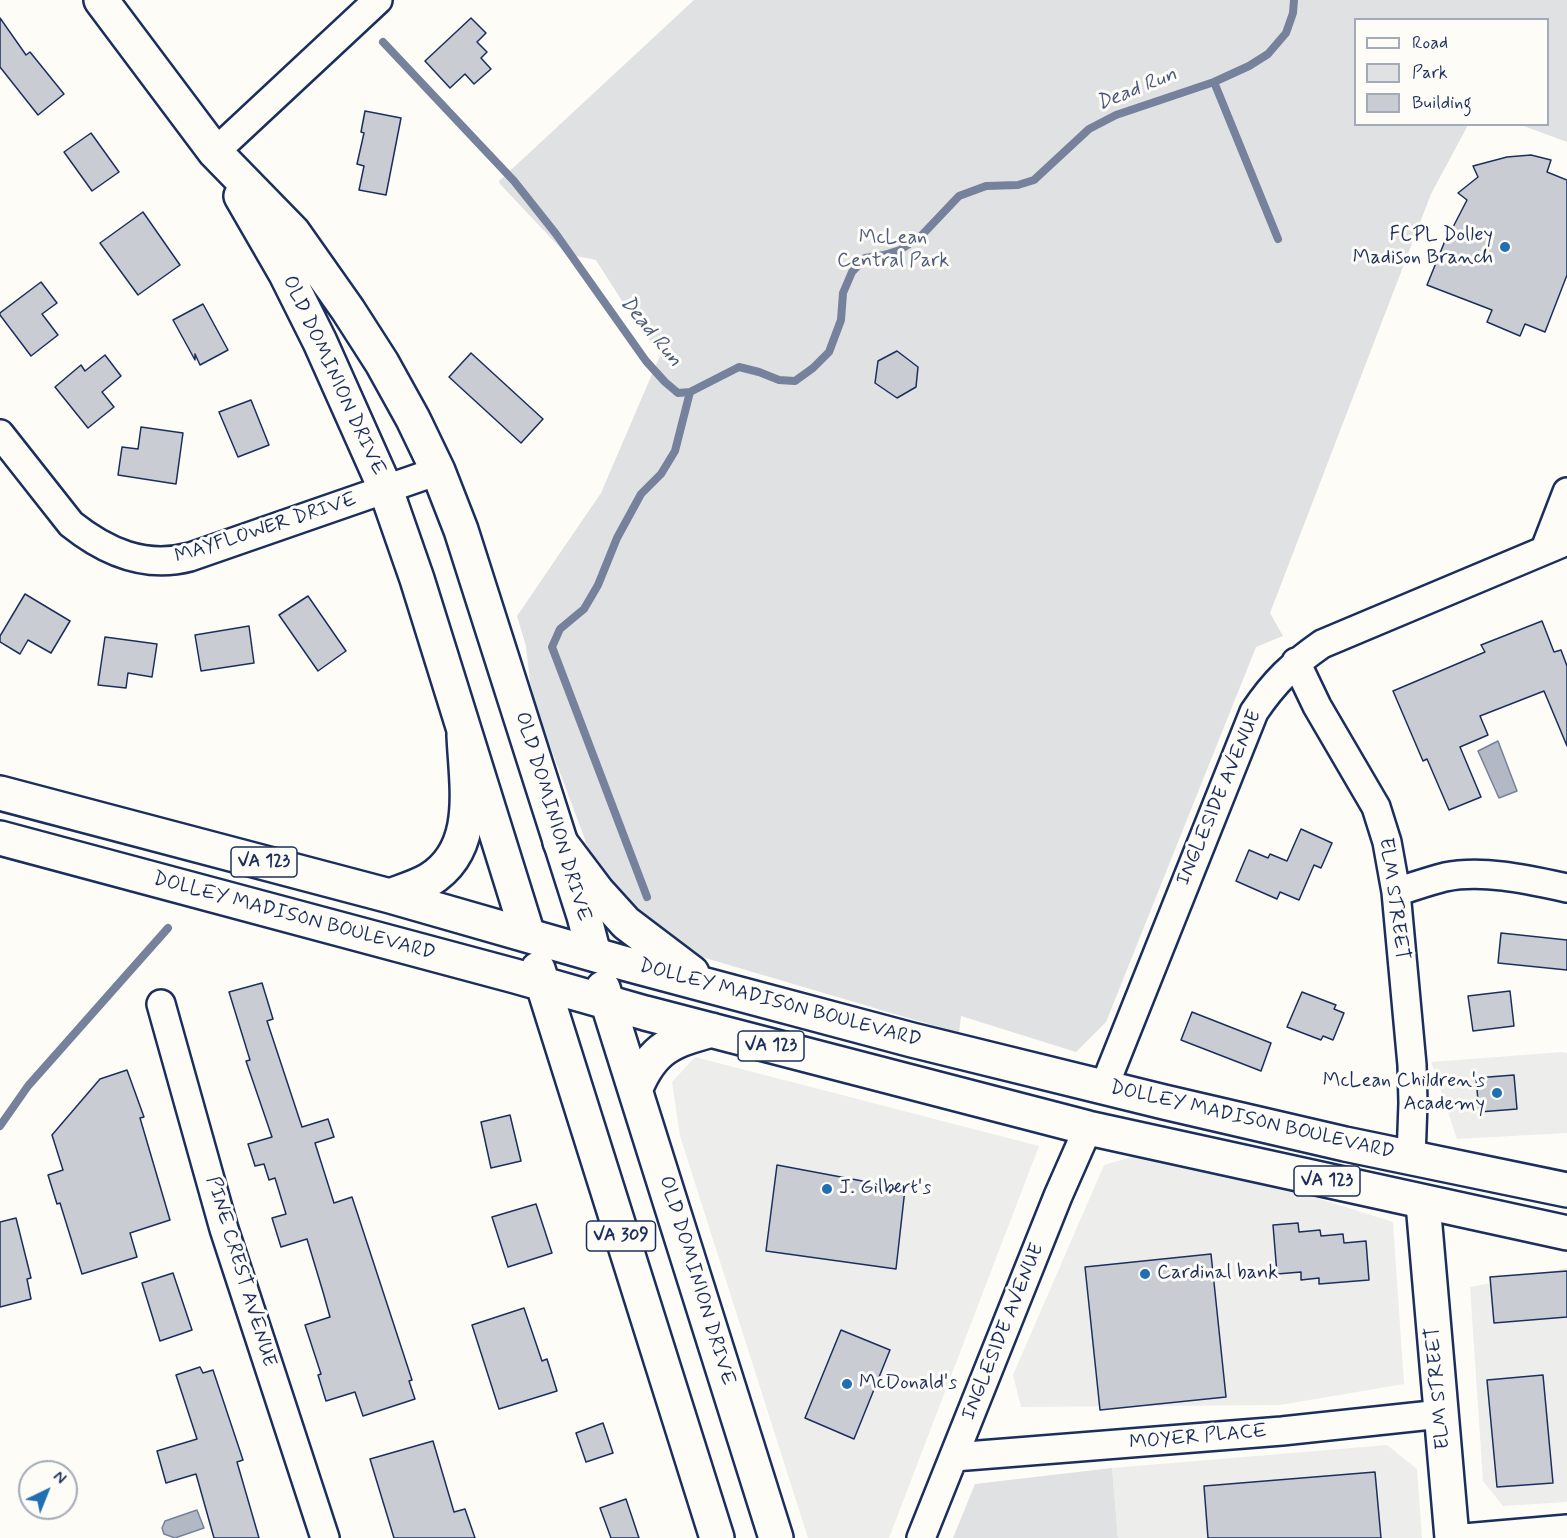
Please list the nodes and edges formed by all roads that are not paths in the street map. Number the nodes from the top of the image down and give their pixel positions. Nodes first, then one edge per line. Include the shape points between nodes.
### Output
1 (101, 0) edge
2 (378, 0) edge
3 (215, 152) junction
4 (0, 434) edge
5 (438, 471) junction
6 (386, 490) junction
7 (1567, 492) edge
8 (1556, 545) edge
9 (1296, 662) junction
10 (464, 735) junction
11 (0, 793) edge
12 (0, 838) edge
13 (560, 842) junction
14 (1567, 888) edge
15 (1396, 892) junction
16 (390, 896) junction
17 (528, 935) junction
18 (594, 954) junction
19 (543, 984) junction
20 (708, 985) junction
21 (607, 1003) junction
22 (161, 1004) dead end
23 (712, 1030) junction
24 (1104, 1087) junction
25 (636, 1088) junction
26 (988, 1102) junction
27 (1164, 1102) junction
28 (1088, 1128) junction
29 (1411, 1158) junction
30 (1567, 1190) edge
31 (1423, 1203) junction
32 (1567, 1233) edge
33 (1441, 1414) junction
34 (954, 1457) junction
35 (1567, 1529) edge
36 (325, 1538) edge
37 (717, 1538) edge
38 (776, 1538) edge
39 (921, 1538) edge
40 (1452, 1538) edge
41 (1464, 1538) edge

1 - 3 main road, OLD DOMINION DRIVE
2 - 3 street
3 - 5 main road, OLD DOMINION DRIVE via 293,232 348,310 398,391
3 - 6 main road, OLD DOMINION DRIVE via 303,307
4 - 6 street, MAYFLOWER DRIVE via 71,524 114,552 145,560 190,557
5 - 6 street, MAYFLOWER DRIVE
5 - 13 main road, OLD DOMINION DRIVE via 484,598
6 - 10 main road, OLD DOMINION DRIVE
7 - 8 street
8 - 9 street, INGLESIDE AVENUE via 1350,631
9 - 15 street, ELM STREET via 1376,807
9 - 24 street, INGLESIDE AVENUE via 1272,685 1254,712
10 - 16 main road via 467,816 459,849 436,875
10 - 17 main road, OLD DOMINION DRIVE
11 - 16 main road, DOLLEY MADISON BOULEVARD / VA 123
12 - 19 main road, DOLLEY MADISON BOULEVARD / VA 123
13 - 18 main road, OLD DOMINION DRIVE
13 - 20 main road via 626,923
14 - 15 street via 1475,874 1447,877
15 - 29 street, ELM STREET via 1413,1075
16 - 17 main road, DOLLEY MADISON BOULEVARD / VA 123
17 - 18 main road, DOLLEY MADISON BOULEVARD / VA 123
17 - 19 main road, OLD DOMINION DRIVE / VA 309
18 - 20 main road, DOLLEY MADISON BOULEVARD / VA 123
18 - 21 main road, OLD DOMINION DRIVE / VA 309
19 - 21 main road, DOLLEY MADISON BOULEVARD / VA 123
19 - 37 main road, OLD DOMINION DRIVE / VA 309
20 - 24 main road, DOLLEY MADISON BOULEVARD / VA 123
21 - 23 main road, DOLLEY MADISON BOULEVARD / VA 123
21 - 25 main road, OLD DOMINION DRIVE / VA 309
22 - 36 street, PINE CREST AVENUE via 224,1228
23 - 25 main road via 661,1049
23 - 26 main road, DOLLEY MADISON BOULEVARD / VA 123
24 - 26 main road via 1096,1096 1076,1100
24 - 27 main road, DOLLEY MADISON BOULEVARD / VA 123
25 - 38 main road, OLD DOMINION DRIVE / VA 309
26 - 28 main road, DOLLEY MADISON BOULEVARD / VA 123
27 - 28 main road via 1112,1110
27 - 29 main road, DOLLEY MADISON BOULEVARD / VA 123
28 - 31 main road, DOLLEY MADISON BOULEVARD / VA 123
28 - 34 street, INGLESIDE AVENUE
29 - 30 main road, DOLLEY MADISON BOULEVARD / VA 123
31 - 32 main road, DOLLEY MADISON BOULEVARD / VA 123
31 - 33 main road, ELM STREET
33 - 34 street, MOYER PLACE
33 - 40 main road, ELM STREET
34 - 39 street, INGLESIDE AVENUE
35 - 41 street

